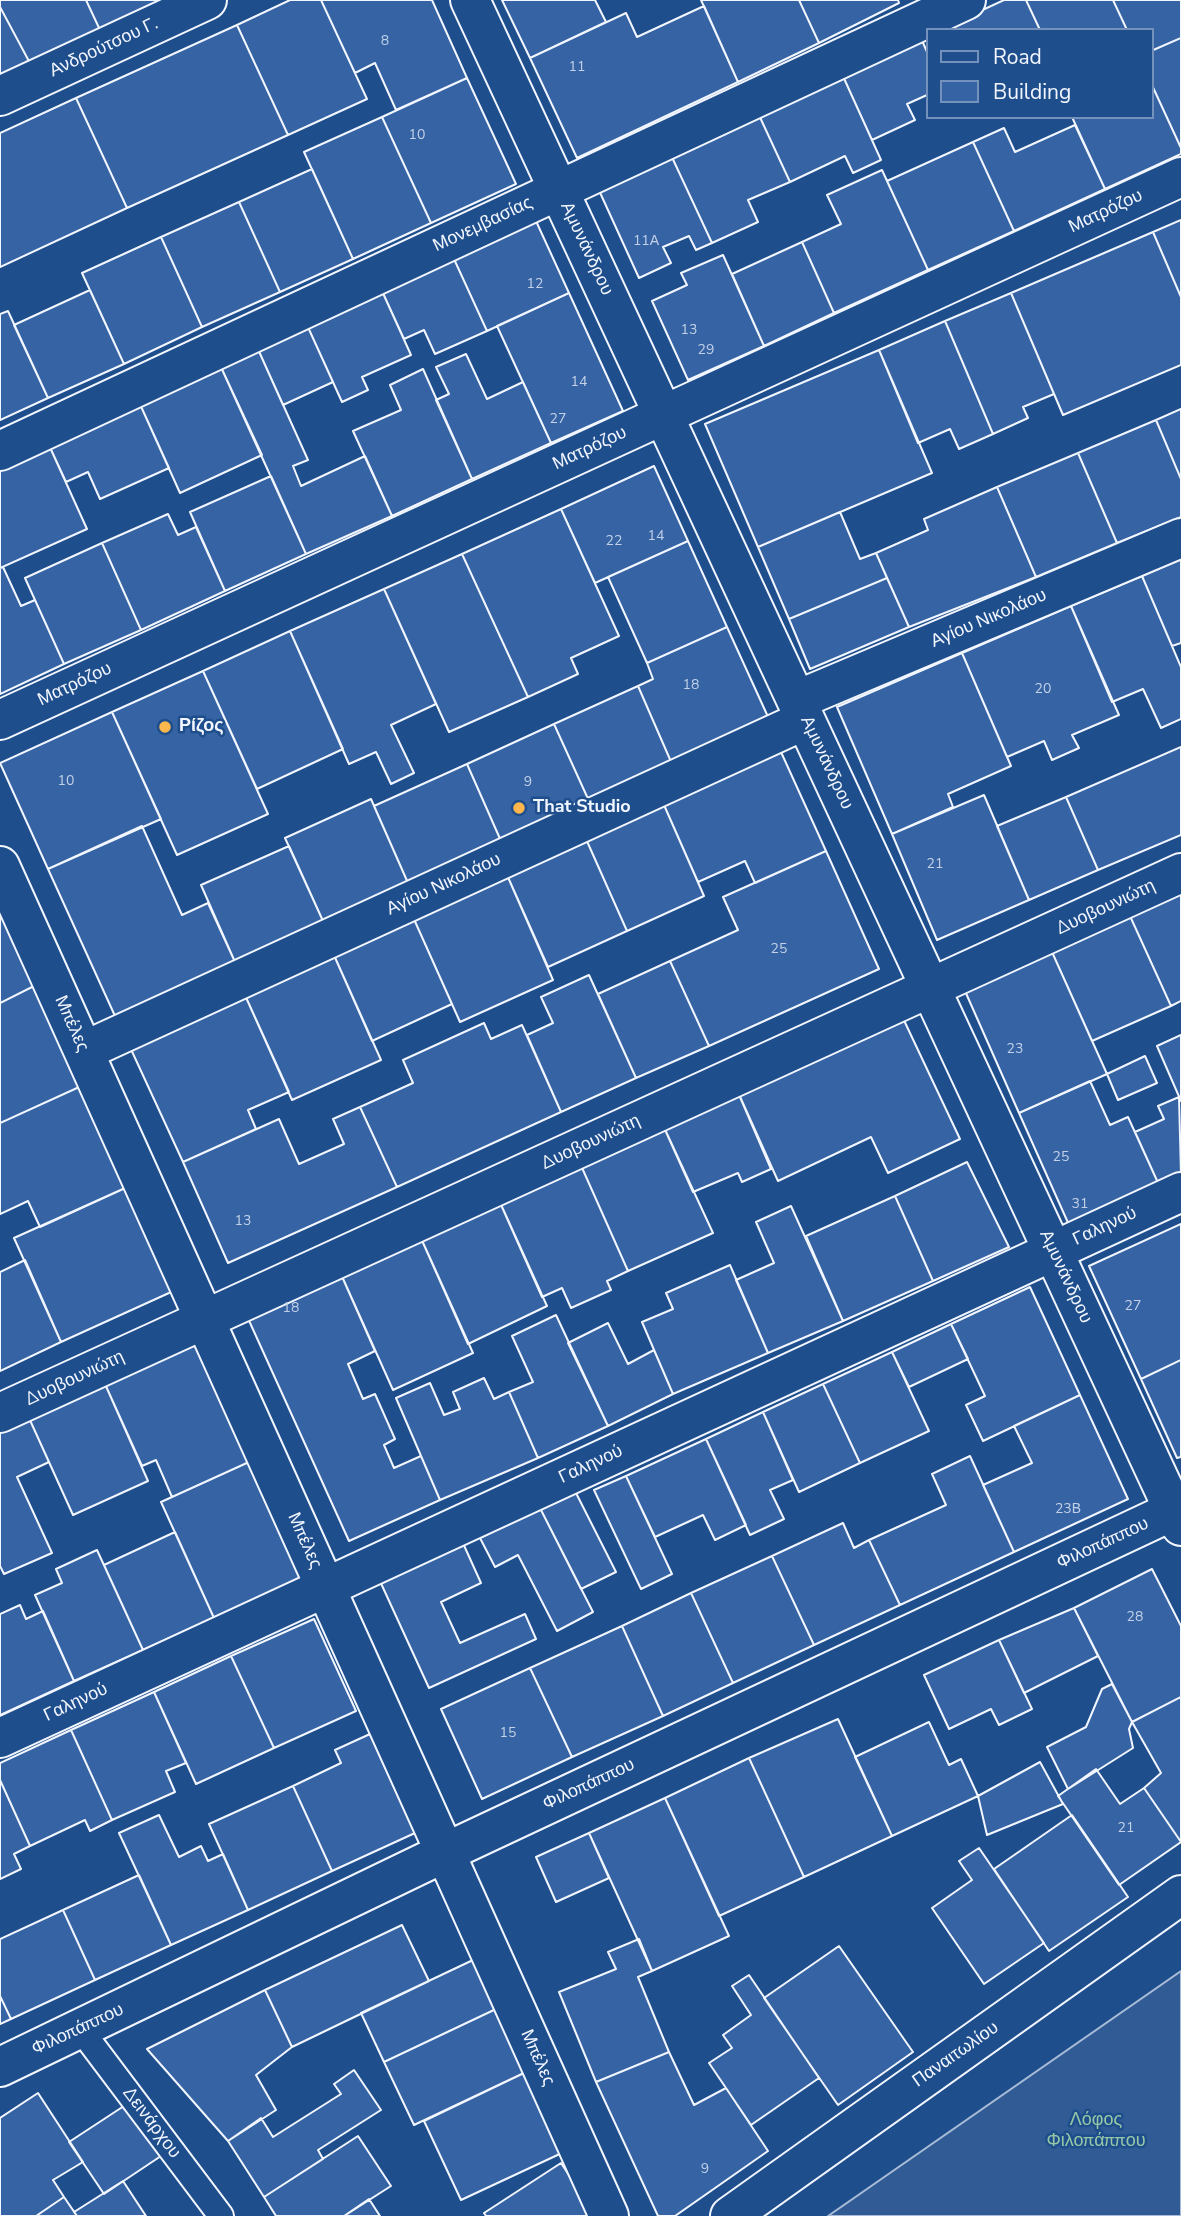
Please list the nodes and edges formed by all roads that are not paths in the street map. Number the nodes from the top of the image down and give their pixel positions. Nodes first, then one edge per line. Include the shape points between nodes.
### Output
1 (207, 0) edge
2 (470, 0) edge
3 (967, 0) edge
4 (0, 96) edge
5 (1181, 177) edge
6 (559, 190) junction
7 (664, 415) junction
8 (0, 451) edge
9 (1181, 538) edge
10 (801, 710) junction
11 (0, 720) edge
12 (0, 866) edge
13 (1181, 873) edge
14 (930, 988) junction
15 (83, 1051) junction
16 (1181, 1192) edge
17 (1053, 1251) junction
18 (205, 1320) junction
19 (0, 1413) edge
20 (1179, 1514) edge
21 (325, 1588) junction
22 (0, 1738) edge
23 (444, 1853) junction
24 (1181, 1895) edge
25 (81, 2030) junction
26 (0, 2067) edge
27 (221, 2216) edge
28 (608, 2216) edge
29 (730, 2216) edge

1 - 4 street, Ανδρούτσου Γ.
2 - 6 street, Αμυνάνδρου
3 - 6 street, Μονεμβασίας
5 - 7 street, Ματρόζου
6 - 7 street, Αμυνάνδρου
6 - 8 street, Μονεμβασίας
7 - 10 street, Αμυνάνδρου
7 - 11 street, Ματρόζου
9 - 10 street, Αγίου Νικολάου
10 - 14 street, Αμυνάνδρου
10 - 15 street, Αγίου Νικολάου
12 - 15 street, Μπέλες
13 - 14 street, Δυοβουνιώτη
14 - 17 street, Αμυνάνδρου
14 - 18 street, Δυοβουνιώτη
15 - 18 street, Μπέλες
16 - 17 street, Γαληνού
17 - 20 street, Αμυνάνδρου
17 - 21 street, Γαληνού
18 - 19 street, Δυοβουνιώτη
18 - 21 street, Μπέλες
20 - 23 street, Φιλοπάππου
21 - 22 street, Γαληνού
21 - 23 street, Μπέλες
23 - 25 street, Φιλοπάππου
23 - 28 street, Μπέλες
24 - 29 street, Παναιτωλίου
25 - 26 street, Φιλοπάππου
25 - 27 lane, Δεινάρχου

